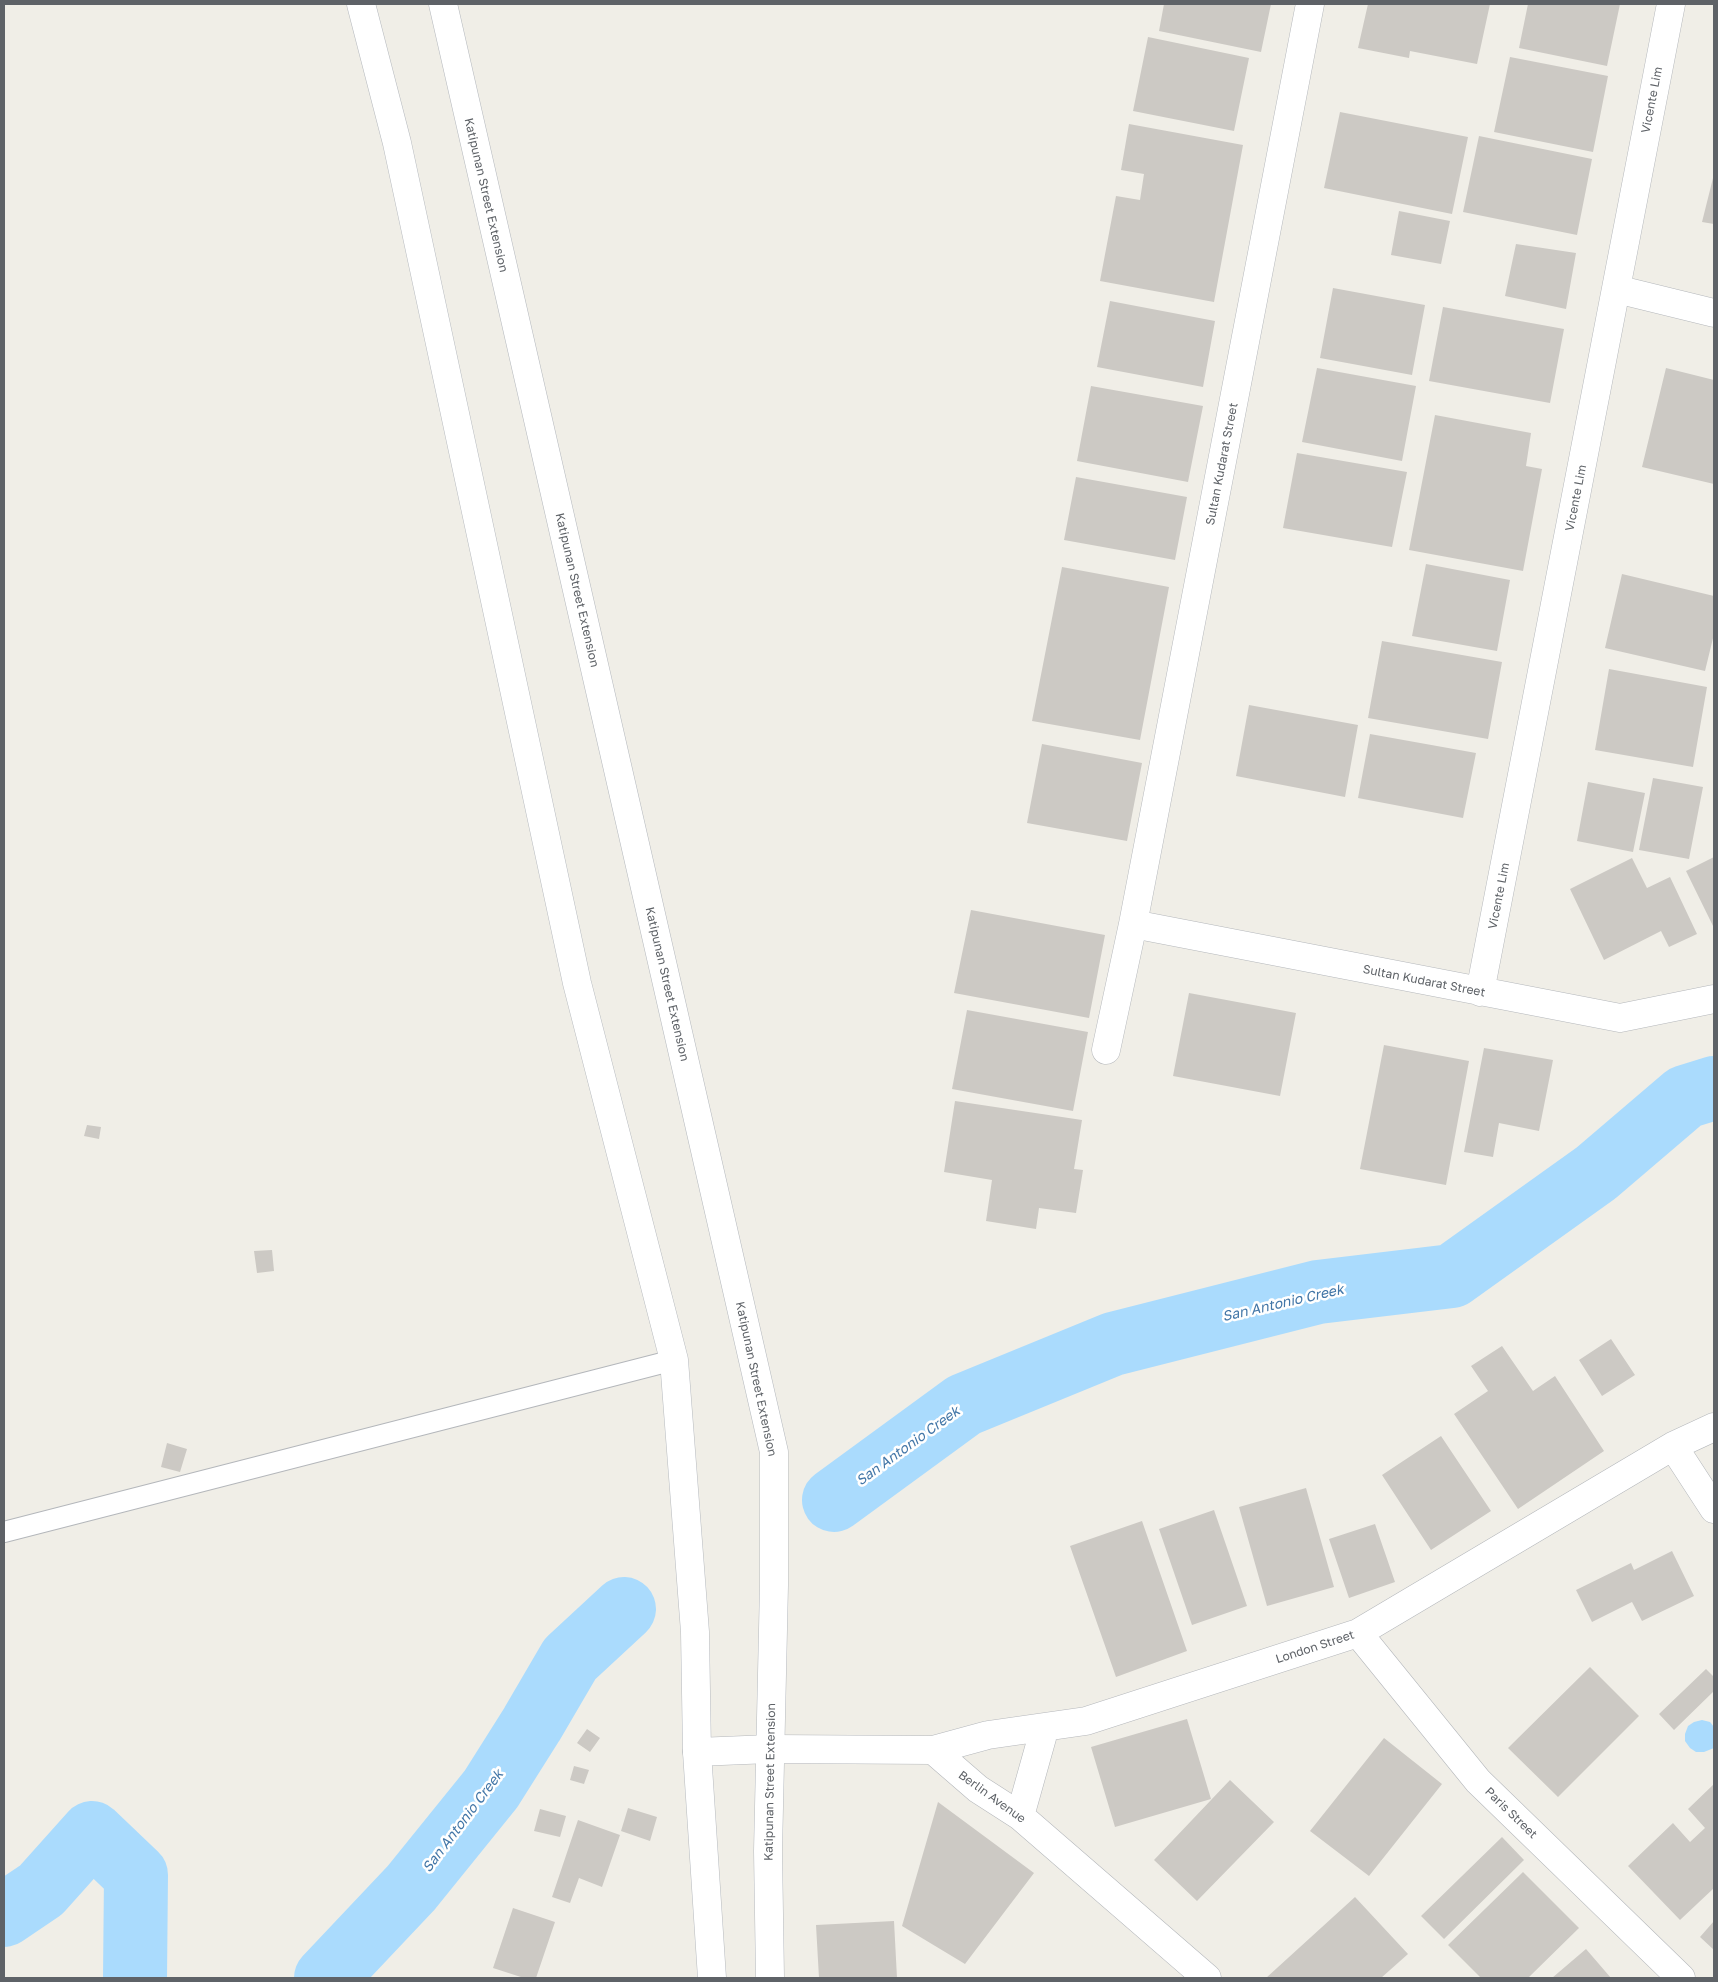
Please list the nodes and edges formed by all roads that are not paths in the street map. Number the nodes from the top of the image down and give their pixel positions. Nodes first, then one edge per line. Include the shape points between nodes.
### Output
1 (361, 4) edge
2 (443, 4) edge
3 (1310, 4) edge
4 (1670, 4) edge
5 (1616, 289) junction
6 (1714, 313) edge
7 (1134, 924) junction
8 (1480, 992) junction
9 (1714, 999) edge
10 (1106, 1050) dead end
11 (674, 1360) junction
12 (1714, 1426) edge
13 (1673, 1446) junction
14 (1714, 1509) edge
15 (4, 1532) edge
16 (1358, 1633) junction
17 (1045, 1727) junction
18 (770, 1737) junction
19 (697, 1741) junction
20 (933, 1750) junction
21 (1020, 1816) junction
22 (1203, 1976) edge
23 (712, 1978) edge
24 (770, 1978) edge
25 (1681, 1978) edge

1 - 11 street via 397,143 577,983
2 - 18 street, Katipunan Street Extension via 774,1452
3 - 7 street, Sultan Kudarat Street
4 - 5 street, Vicente Lim
5 - 6 street
5 - 8 street, Vicente Lim
7 - 8 street, Sultan Kudarat Street
7 - 10 street, Sultan Kudarat Street
8 - 9 street, Sultan Kudarat Street via 1620,1018
11 - 15 lane
11 - 19 street via 696,1632
12 - 13 street, London Street
13 - 14 street
13 - 16 street, London Street
16 - 17 street, London Street via 1086,1721
16 - 25 street, Paris Street via 1478,1781
17 - 20 street, London Street via 988,1735
17 - 21 street
18 - 19 street
18 - 20 street
18 - 24 street, Katipunan Street Extension
19 - 23 street
20 - 21 street, Berlin Avenue via 978,1789
21 - 22 street, Berlin Avenue

